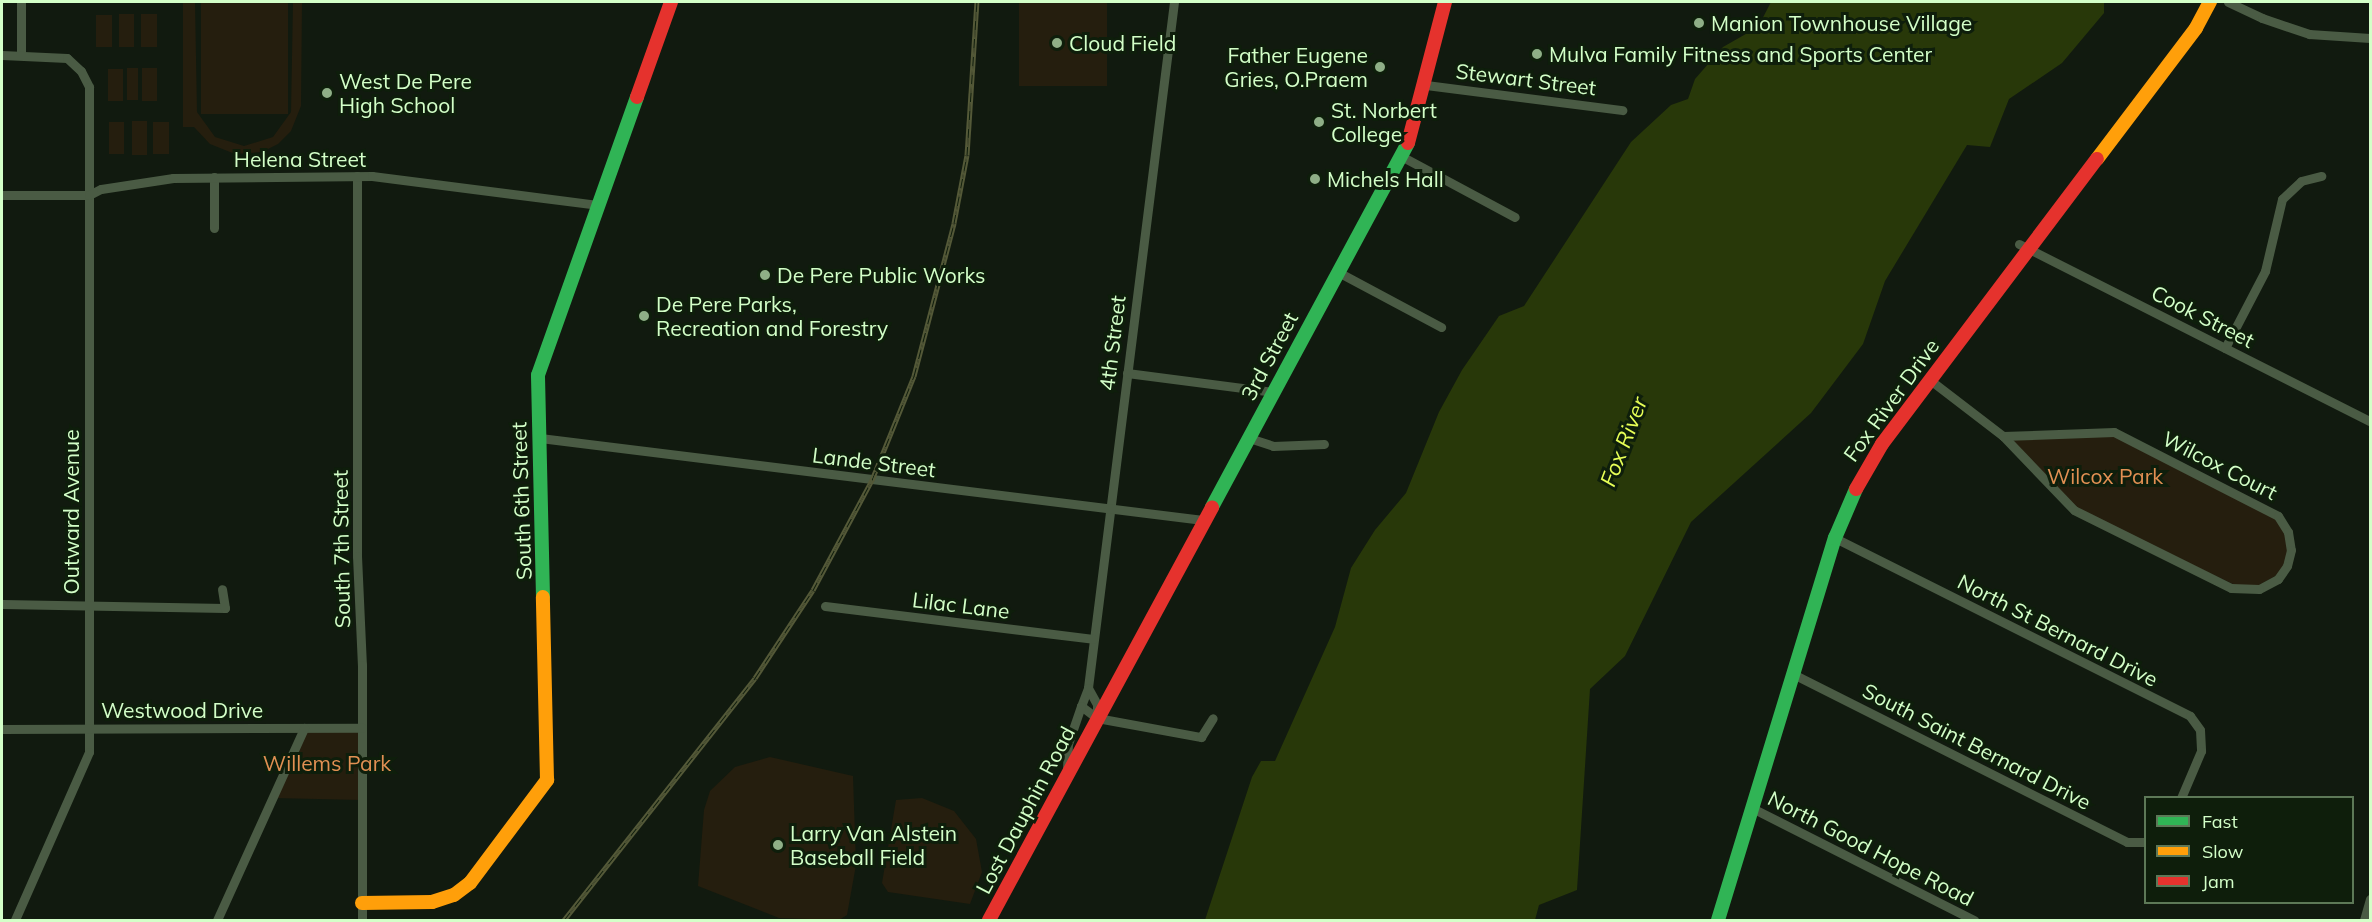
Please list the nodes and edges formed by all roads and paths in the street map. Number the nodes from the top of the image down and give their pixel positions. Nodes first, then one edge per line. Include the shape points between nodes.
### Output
1 (21, 2) edge
2 (671, 2) edge
3 (1174, 2) edge
4 (1444, 2) edge
5 (2210, 2) edge
6 (2228, 2) edge
7 (2370, 38) edge
8 (2, 55) edge
9 (21, 55) junction
10 (1426, 85) junction
11 (1622, 110) dead end
12 (1401, 156) junction
13 (214, 177) junction
14 (357, 177) junction
15 (2322, 177) dead end
16 (2, 195) edge
17 (89, 195) junction
18 (599, 205) junction
19 (1515, 217) dead end
20 (214, 228) dead end
21 (2024, 247) junction
22 (1338, 272) junction
23 (1441, 327) dead end
24 (2225, 348) junction
25 (1127, 373) junction
26 (1930, 380) junction
27 (1273, 392) junction
28 (2370, 421) edge
29 (2003, 436) junction
30 (540, 438) junction
31 (1249, 438) junction
32 (1324, 444) dead end
33 (1109, 509) junction
34 (1203, 520) junction
35 (1835, 538) junction
36 (222, 589) dead end
37 (89, 603) junction
38 (2, 604) edge
39 (825, 606) dead end
40 (1093, 639) junction
41 (1793, 674) junction
42 (1088, 688) junction
43 (1081, 706) junction
44 (1097, 718) junction
45 (1213, 718) dead end
46 (304, 728) junction
47 (363, 728) junction
48 (2, 729) edge
49 (90, 729) junction
50 (1067, 775) junction
51 (2182, 795) edge
52 (1752, 808) junction
53 (2144, 842) edge
54 (2370, 899) edge
55 (363, 903) junction
56 (15, 921) edge
57 (217, 921) edge
58 (362, 921) edge
59 (989, 921) edge
60 (1718, 921) edge
61 (1974, 921) edge
62 (2364, 921) edge

1 - 9 street
2 - 18 street, South 6th Street
3 - 25 street, 4th Street
4 - 10 street, 3rd Street
5 - 21 street, Fox River Drive via 2196,28
6 - 7 street via 2309,34
8 - 9 street
9 - 17 street, Outward Avenue via 67,58 90,87
10 - 11 street, Stewart Street
10 - 12 street, 3rd Street via 1416,125
12 - 19 street
12 - 22 street, 3rd Street
13 - 14 street, Helena Street
13 - 17 street, Helena Street via 153,179
13 - 20 street
14 - 18 street, Helena Street
14 - 47 street, South 7th Street via 357,556
15 - 24 street via 2301,181 2282,199 2265,271
16 - 17 street, Helena Street
17 - 37 street, Outward Avenue
18 - 30 street, South 6th Street via 538,375
21 - 24 street, Cook Street
21 - 26 street, Fox River Drive
22 - 23 street
22 - 27 street, 3rd Street
24 - 28 street, Cook Street
25 - 27 street
25 - 33 street, 4th Street
26 - 29 street, Wilcox Court
26 - 35 street, Fox River Drive via 1859,482
27 - 31 street, 3rd Street
29 - 29 street, Wilcox Court via 2074,510 2231,588 2259,589 2278,579 2287,566 2291,550 2288,532 2270,510 2114,432
30 - 33 street, Lande Street
30 - 55 street, South 6th Street via 547,780 470,883 454,895 432,902
31 - 32 street via 1273,446
31 - 34 street, 3rd Street
33 - 34 street, Lande Street
33 - 40 street, 4th Street
34 - 44 street, 3rd Street
35 - 41 street, Fox River Drive
35 - 51 street, North St Bernard Drive via 2190,716 2198,724 2202,740
36 - 37 street via 225,608
37 - 38 street
37 - 49 street, Outward Avenue
39 - 40 street, Lilac Lane
40 - 42 street, 4th Street
41 - 52 street, Fox River Drive
41 - 53 street, South Saint Bernard Drive via 2127,842
42 - 43 street, 4th Street
42 - 44 street, 4th Street via 1097,704
43 - 44 street
43 - 50 street, 4th Street via 1068,744
44 - 45 street via 1201,737
44 - 50 street, Lost Dauphin Road
46 - 47 street, Westwood Drive
46 - 49 street, Westwood Drive
46 - 57 street
47 - 55 street, South 7th Street
48 - 49 street, Westwood Drive
49 - 56 street, Outward Avenue via 89,752
50 - 59 street, Lost Dauphin Road
52 - 60 street, Fox River Drive
52 - 61 street, North Good Hope Road
54 - 62 street
55 - 58 street, South 7th Street

